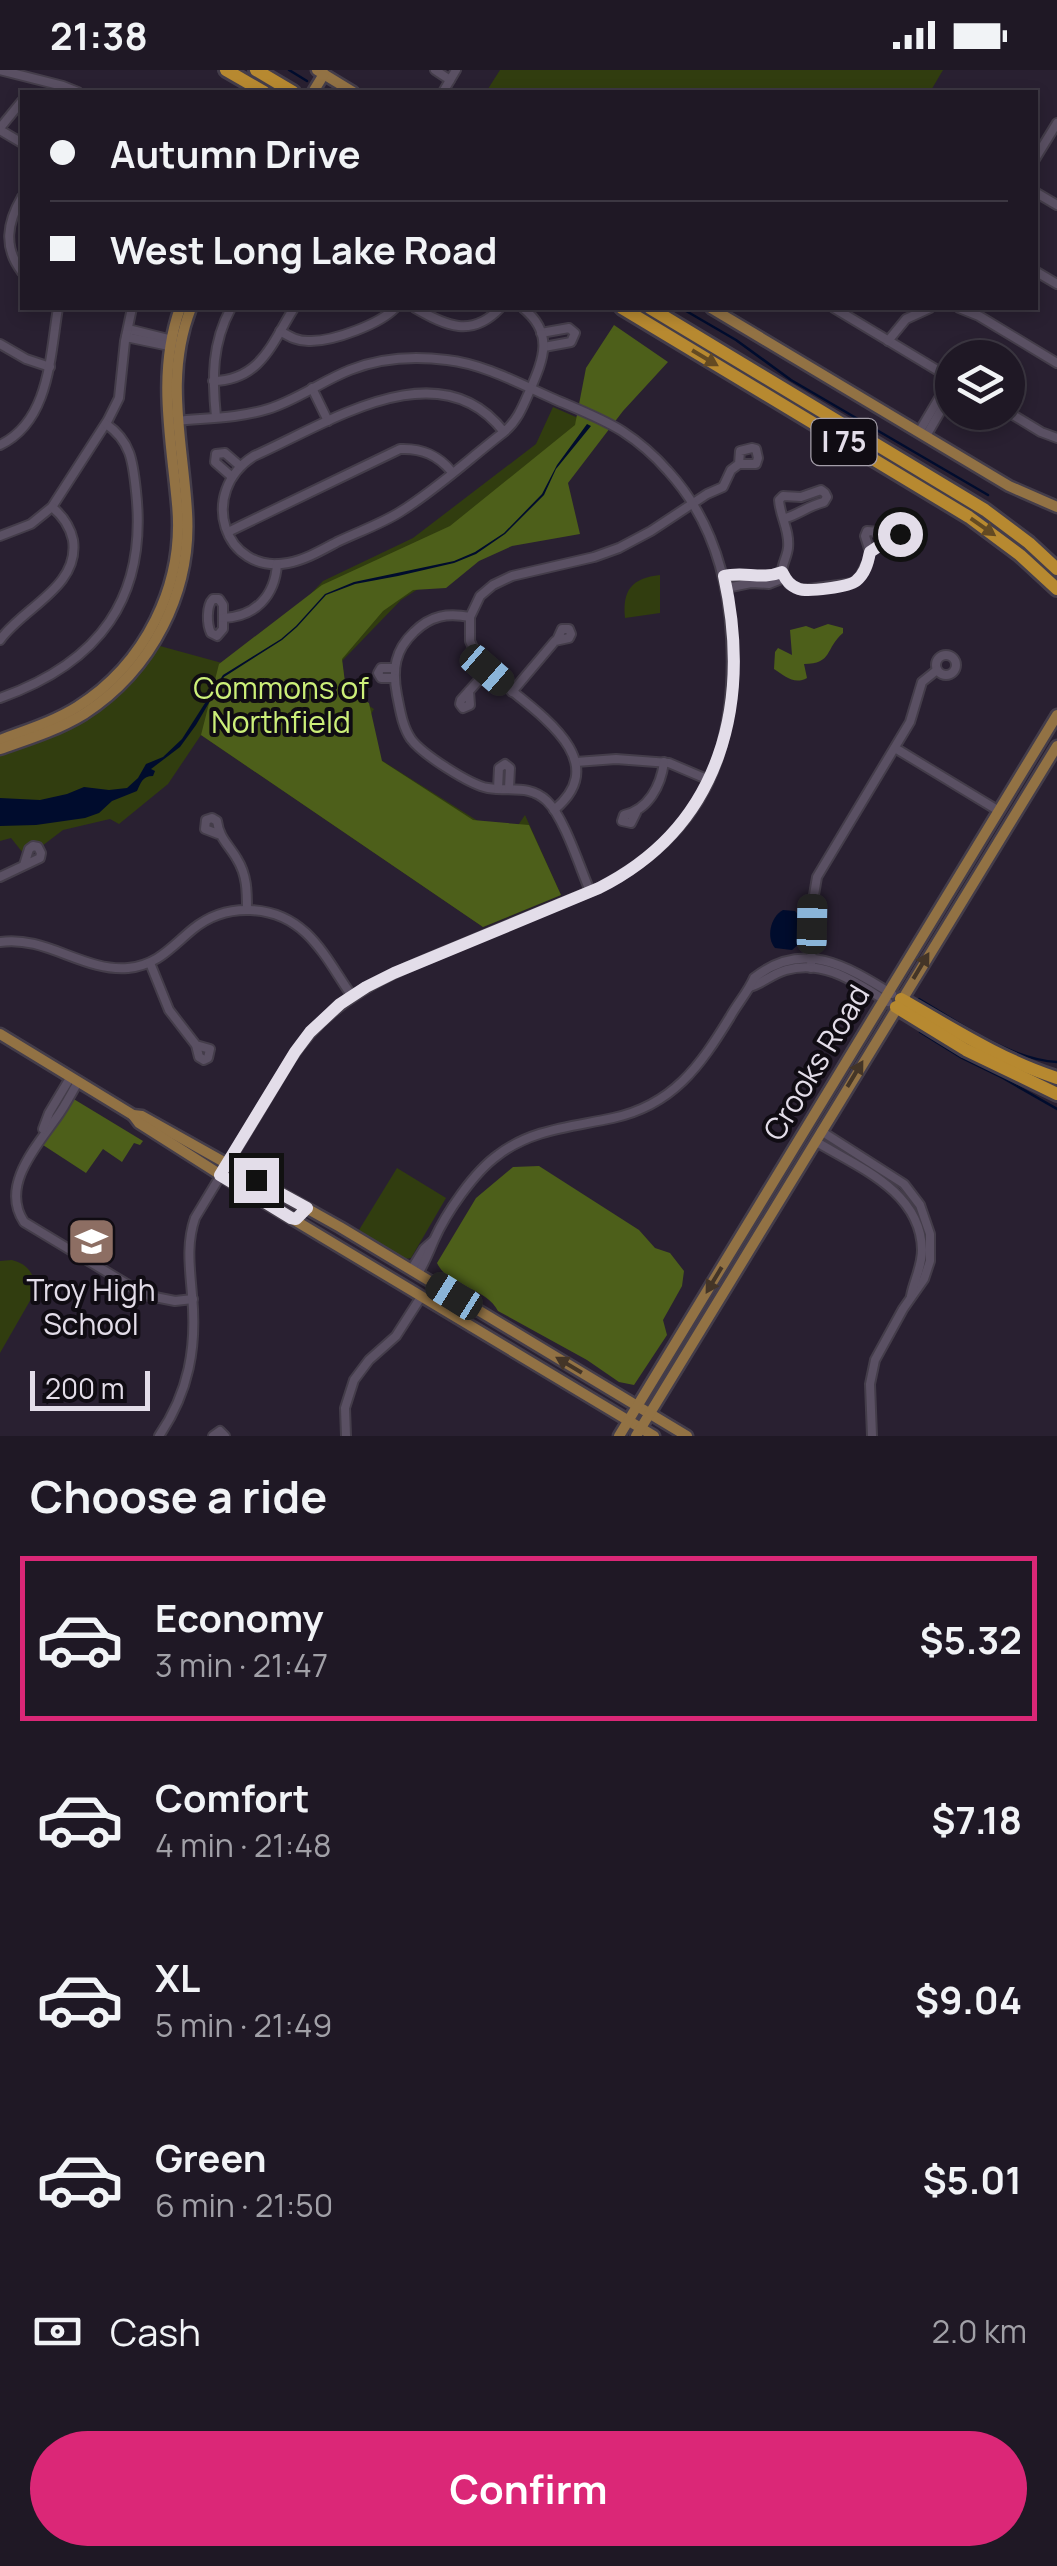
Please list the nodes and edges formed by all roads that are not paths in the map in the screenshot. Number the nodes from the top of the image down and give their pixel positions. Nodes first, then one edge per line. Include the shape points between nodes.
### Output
1 (226, 70) edge
2 (256, 70) edge
3 (435, 70) edge
4 (456, 70) edge
5 (4, 71) edge
6 (323, 71) edge
7 (32, 78) junction
8 (450, 80) junction
9 (29, 89) dead end
10 (73, 90) edge
11 (261, 90) edge
12 (290, 90) edge
13 (350, 90) edge
14 (444, 90) edge
15 (20, 104) edge
16 (1056, 125) edge
17 (0, 129) edge
18 (1038, 155) edge
19 (20, 201) edge
20 (20, 269) edge
21 (58, 310) edge
22 (132, 310) edge
23 (180, 310) edge
24 (190, 310) edge
25 (230, 310) edge
26 (293, 310) edge
27 (393, 310) edge
28 (419, 310) edge
29 (497, 310) edge
30 (524, 310) edge
31 (625, 310) edge
32 (653, 310) edge
33 (715, 310) edge
34 (837, 310) edge
35 (926, 310) edge
36 (965, 310) edge
37 (280, 331) junction
38 (127, 333) junction
39 (542, 333) junction
40 (888, 340) junction
41 (173, 342) junction
42 (0, 345) edge
43 (544, 347) junction
44 (1057, 363) edge
45 (50, 367) junction
46 (935, 369) edge
47 (213, 381) junction
48 (312, 388) junction
49 (531, 388) junction
50 (935, 410) edge
51 (935, 415) edge
52 (216, 417) junction
53 (328, 421) junction
54 (173, 422) junction
55 (1025, 423) edge
56 (106, 424) junction
57 (504, 432) junction
58 (922, 434) junction
59 (1057, 438) edge
60 (0, 445) edge
61 (740, 464) dead end
62 (240, 466) junction
63 (452, 472) junction
64 (231, 476) junction
65 (693, 504) junction
66 (1055, 504) edge
67 (52, 507) junction
68 (786, 518) junction
69 (228, 532) junction
70 (0, 536) edge
71 (870, 552) junction
72 (277, 564) junction
73 (1057, 569) edge
74 (783, 575) junction
75 (724, 576) junction
76 (726, 588) junction
77 (1057, 589) edge
78 (470, 617) junction
79 (223, 618) dead end
80 (0, 640) edge
81 (557, 640) dead end
82 (394, 668) junction
83 (487, 670) junction
84 (937, 670) dead end
85 (394, 678) junction
86 (469, 692) dead end
87 (512, 692) junction
88 (1, 696) edge
89 (1057, 716) edge
90 (0, 740) edge
91 (1057, 746) edge
92 (894, 748) junction
93 (0, 749) edge
94 (576, 762) junction
95 (664, 762) junction
96 (1018, 779) junction
97 (710, 780) junction
98 (509, 788) junction
99 (498, 789) junction
100 (1029, 790) junction
101 (554, 810) junction
102 (1000, 810) junction
103 (636, 812) dead end
104 (1011, 819) junction
105 (218, 834) dead end
106 (971, 857) junction
107 (24, 865) dead end
108 (980, 868) junction
109 (0, 877) edge
110 (958, 879) junction
111 (968, 890) junction
112 (590, 892) junction
113 (246, 910) junction
114 (0, 942) edge
115 (150, 962) junction
116 (811, 963) junction
117 (352, 996) junction
118 (892, 999) junction
119 (0, 1034) edge
120 (862, 1036) junction
121 (196, 1045) dead end
122 (872, 1047) junction
123 (966, 1050) junction
124 (1057, 1078) edge
125 (74, 1080) junction
126 (1057, 1094) edge
127 (806, 1127) junction
128 (818, 1136) junction
129 (171, 1138) junction
130 (863, 1157) junction
131 (872, 1162) junction
132 (227, 1163) junction
133 (853, 1164) junction
134 (863, 1170) junction
135 (220, 1175) junction
136 (760, 1204) junction
137 (307, 1208) junction
138 (770, 1215) junction
139 (291, 1218) junction
140 (329, 1220) junction
141 (743, 1232) junction
142 (316, 1234) junction
143 (753, 1243) junction
144 (415, 1272) junction
145 (400, 1284) junction
146 (435, 1284) junction
147 (421, 1296) junction
148 (911, 1296) junction
149 (193, 1299) junction
150 (518, 1334) junction
151 (504, 1347) junction
152 (542, 1348) junction
153 (528, 1361) junction
154 (650, 1385) junction
155 (618, 1394) junction
156 (660, 1395) junction
157 (637, 1406) junction
158 (606, 1407) junction
159 (649, 1413) junction
160 (629, 1420) junction
161 (672, 1427) junction
162 (638, 1432) edge
163 (160, 1436) edge
164 (214, 1436) edge
165 (225, 1436) edge
166 (346, 1436) edge
167 (619, 1436) edge
168 (657, 1436) edge
169 (687, 1436) edge
170 (872, 1436) edge

1 - 11 highway
2 - 12 highway
3 - 8 street
4 - 8 street
5 - 7 street
6 - 13 main road
7 - 9 street
7 - 10 street
8 - 14 street
15 - 17 street
16 - 18 street
19 - 20 street via 8,237
21 - 45 street
22 - 38 street
23 - 41 main road
24 - 41 main road
25 - 47 street via 216,345
26 - 37 street
27 - 37 street via 379,322 320,340
28 - 29 street via 457,326 482,322
30 - 39 street
31 -> 77 highway, I 75 via 970,517
32 - 73 highway, I 75 via 985,510
33 - 58 main road
34 - 40 street
35 - 40 street via 906,319
36 - 44 street
37 - 47 street via 252,370
38 - 41 street
38 - 56 street via 119,398
39 - 43 street
39 - 43 street via 569,328 576,335
40 - 46 street
41 - 54 main road via 166,382
42 - 45 street
43 - 49 street
45 - 60 street via 30,418
47 - 52 street
48 - 49 street via 379,361 414,358 449,360
48 - 52 street via 260,411
48 - 53 street
49 - 57 street
49 - 65 street via 629,436 668,470
50 - 58 street
51 - 58 street
52 - 54 street
53 - 57 street via 378,400 429,394 478,406
53 - 62 street
54 - 90 main road via 178,535 169,588 152,627 125,666 87,700
54 - 93 main road via 188,510 186,550 158,636 98,704
55 - 59 street
56 - 67 street
56 - 88 street via 122,437 133,462 139,532 127,588 95,642 72,662
57 - 63 street
58 - 66 main road via 1009,486
61 - 65 street via 723,487
62 - 64 street
62 - 64 street via 216,454 215,462
63 - 69 street via 427,452 400,449
63 - 72 street via 399,513
64 - 69 street via 222,505
65 - 75 street
65 - 78 street via 611,551 498,581
67 - 70 street
67 - 80 street via 72,539 68,570
68 - 68 street via 824,502 825,492 781,497
68 - 74 street
69 - 72 street via 250,557
71 - 71 street via 882,544 902,540 896,533 866,532
71 - 74 street via 865,569 848,585 802,590
72 - 79 street via 272,588 258,607
74 - 75 street
74 - 76 street via 771,584
75 - 76 street
76 - 97 street via 731,706
78 - 82 street via 424,622 404,643
78 - 83 street via 473,650
81 - 87 street
82 - 85 street
82 - 85 street via 381,668 378,675
83 - 86 street
83 - 87 street
84 - 92 street via 922,682 913,717
85 - 99 street via 414,742 473,782
87 - 94 street via 564,737
89 - 96 main road, Crooks Road
91 - 100 main road, Crooks Road
92 - 102 street
92 - 116 street via 817,877
94 - 95 street
94 - 101 street via 571,790
95 - 97 street
95 - 103 street via 657,788
96 - 100 main road
96 - 102 main road, Crooks Road
97 - 112 street via 661,846
98 - 99 street
98 - 99 street via 510,768 503,764
98 - 101 street via 537,794
100 - 104 main road, Crooks Road
101 - 112 street
102 - 104 main road
102 - 106 main road, Crooks Road
104 - 108 main road, Crooks Road
105 - 113 street via 242,869
106 - 108 main road
106 - 110 main road, Crooks Road
107 - 109 street
108 - 111 main road, Crooks Road
110 - 111 main road
110 - 118 main road, Crooks Road
118 -> 111 main road, Crooks Road
112 - 117 street
113 - 115 street via 202,922
113 - 117 street via 275,914 302,929
114 - 115 street via 28,942 110,967
115 - 121 street via 170,1010
116 - 118 street via 842,965
116 - 144 street via 790,961 750,987 703,1060 654,1103 540,1132 491,1160
117 - 132 street via 304,1040
118 - 120 main road, Crooks Road
118 - 122 main road, Crooks Road
118 - 123 highway
118 - 124 highway
119 - 125 main road
120 - 122 main road
120 - 127 main road, Crooks Road
128 -> 122 main road, Crooks Road
123 - 124 highway
123 - 126 highway
125 - 129 main road
125 - 149 street via 12,1186 12,1203 22,1219 145,1295
127 - 128 main road via 810,1137
127 - 136 main road, Crooks Road
128 - 130 street
128 - 133 street
128 - 138 main road, Crooks Road
129 - 132 main road
129 - 135 main road
130 - 131 street
130 - 133 street
131 - 134 street
131 - 148 street via 900,1180 928,1223 930,1262
132 - 135 street
132 - 137 main road
133 - 134 street
134 - 148 street via 896,1192 917,1224 922,1255
135 - 139 main road
135 - 149 street via 190,1233
136 - 138 main road
136 - 141 main road, Crooks Road
137 - 139 main road
137 - 140 main road
138 - 143 main road, Crooks Road
139 - 142 main road
140 - 142 main road
140 - 144 main road
141 - 143 main road
141 -> 154 main road, Crooks Road
142 - 145 main road
143 - 156 main road, Crooks Road
144 - 145 main road via 410,1283
144 - 146 main road
145 - 147 main road
146 - 147 main road via 424,1286
146 - 150 main road
147 - 151 main road
147 - 166 street via 396,1336 356,1375 345,1408
148 - 170 street via 873,1366
149 - 163 street via 187,1379
150 - 151 main road via 515,1344
150 - 152 main road
151 - 153 main road
152 - 153 main road
155 -> 152 main road
153 - 158 main road
154 - 156 main road
154 - 157 main road, Crooks Road
155 - 157 main road
155 - 158 main road via 616,1404
156 - 159 main road, Crooks Road
157 - 159 main road
157 - 160 main road, Crooks Road
158 - 160 main road
159 - 161 main road
159 - 162 main road, Crooks Road
160 - 162 main road
160 - 167 main road, Crooks Road
161 - 168 main road
161 - 169 main road
162 - 168 main road
164 - 165 street

